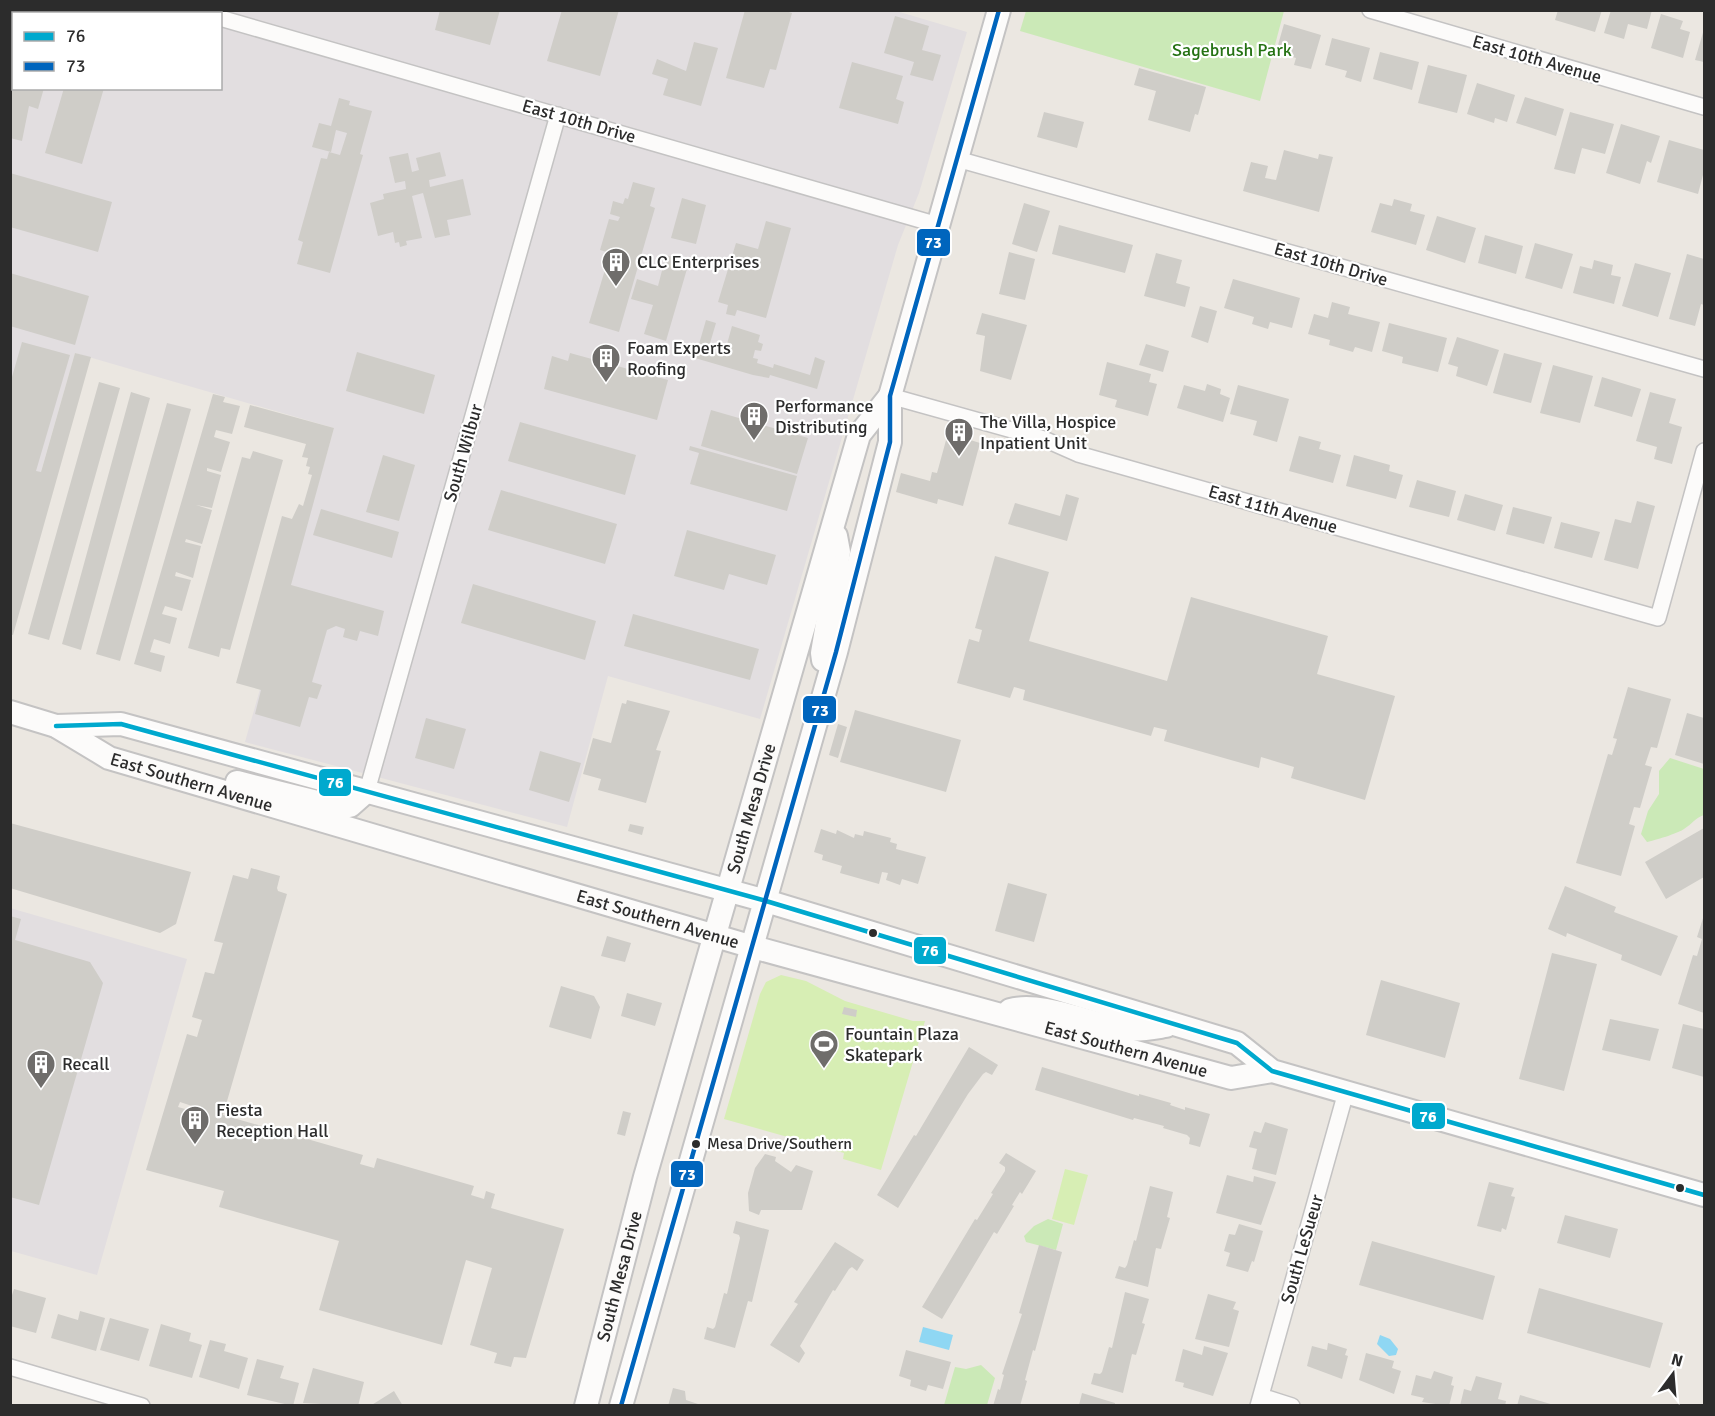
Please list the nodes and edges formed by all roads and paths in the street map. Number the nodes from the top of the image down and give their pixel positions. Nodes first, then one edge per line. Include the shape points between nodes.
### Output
1 (999, 10) edge
2 (1370, 10) edge
3 (222, 19) edge
4 (1704, 106) edge
5 (558, 115) junction
6 (957, 159) junction
7 (938, 225) junction
8 (1704, 369) edge
9 (890, 396) junction
10 (1704, 451) edge
11 (833, 523) junction
12 (826, 687) junction
13 (10, 712) edge
14 (56, 726) junction
15 (198, 785) junction
16 (367, 791) junction
17 (727, 890) junction
18 (766, 901) junction
19 (715, 936) junction
20 (753, 947) junction
21 (994, 1014) junction
22 (1176, 1024) junction
23 (1272, 1071) junction
24 (1346, 1092) junction
25 (1704, 1194) edge
26 (10, 1367) edge
27 (1259, 1401) edge
28 (142, 1406) edge
29 (586, 1406) edge
30 (621, 1406) edge
31 (1292, 1406) edge

1 - 6 main road, South Mesa Drive
2 - 4 street, East 10th Avenue
3 - 5 street, East 10th Drive
5 - 7 street, East 10th Drive
5 - 16 street, South Wilbur
6 - 7 main road, South Mesa Drive
6 - 8 street, East 10th Drive
7 - 9 main road, South Mesa Drive
9 - 10 street, East 11th Avenue via 1044,439 1078,454 1658,618
9 - 11 main road, South Mesa Drive via 859,435
9 - 12 main road, South Mesa Drive via 891,442
11 - 12 main road via 839,552 822,653
11 - 17 main road, South Mesa Drive
12 - 18 main road, South Mesa Drive
13 - 14 main road, East Southern Avenue
14 - 15 main road, East Southern Avenue via 109,758
14 - 16 main road, East Southern Avenue via 120,724
15 - 16 main road via 223,779 333,806 350,806
15 - 19 main road, East Southern Avenue
16 - 17 main road, East Southern Avenue
17 - 18 main road, East Southern Avenue
17 - 19 main road, South Mesa Drive
18 - 20 main road, South Mesa Drive
18 - 22 main road, East Southern Avenue
19 - 20 main road, East Southern Avenue
19 - 29 main road, South Mesa Drive via 645,1177
20 - 21 main road, East Southern Avenue
20 - 30 main road, South Mesa Drive
21 - 22 main road via 1017,1008 1053,1012 1126,1030
21 - 23 main road, East Southern Avenue via 1231,1078
22 - 23 main road, East Southern Avenue via 1237,1043
23 - 24 main road, East Southern Avenue
24 - 25 main road, East Southern Avenue
24 - 27 street, South LeSueur
26 - 28 street
27 - 31 street

